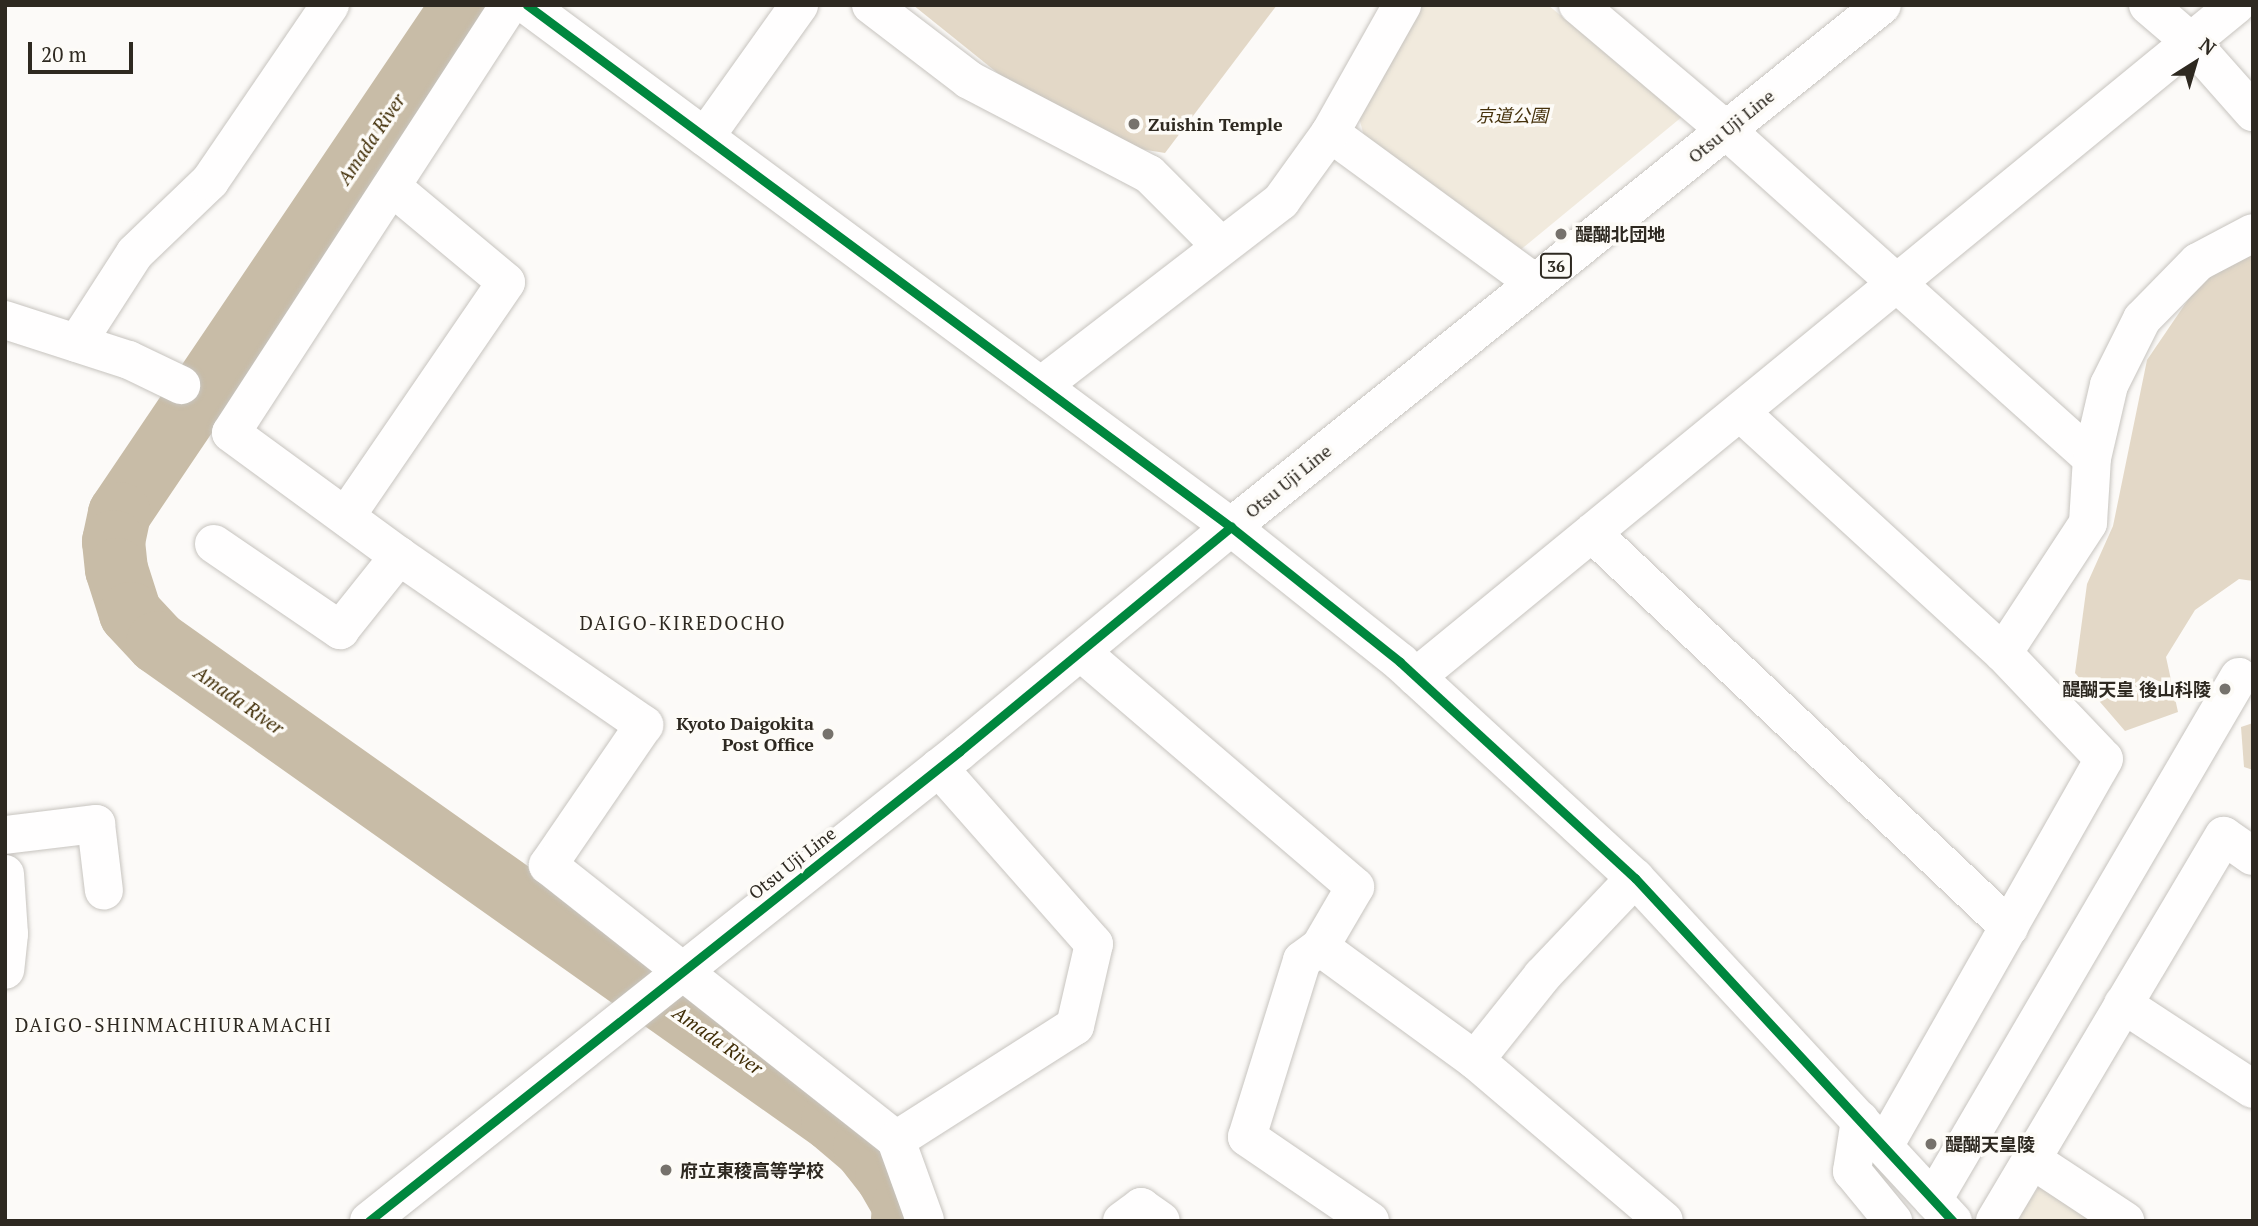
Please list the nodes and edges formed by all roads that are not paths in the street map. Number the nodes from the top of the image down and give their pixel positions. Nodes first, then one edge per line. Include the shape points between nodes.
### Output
1 (330, 5) edge
2 (509, 5) edge
3 (527, 5) edge
4 (799, 5) edge
5 (871, 5) edge
6 (1402, 5) edge
7 (1578, 5) edge
8 (1882, 5) edge
9 (2148, 5) edge
10 (2236, 5) edge
11 (2191, 43) junction
12 (2253, 112) edge
13 (1726, 130) junction
14 (1330, 133) junction
15 (705, 137) junction
16 (392, 187) junction
17 (2253, 233) edge
18 (1221, 246) junction
19 (1535, 283) junction
20 (1895, 285) junction
21 (5, 320) edge
22 (77, 343) junction
23 (181, 385) dead end
24 (1041, 386) junction
25 (1740, 412) junction
26 (2092, 458) junction
27 (346, 516) junction
28 (1231, 527) junction
29 (1592, 533) junction
30 (214, 544) dead end
31 (399, 556) junction
32 (1081, 652) junction
33 (2003, 653) junction
34 (1416, 677) junction
35 (2239, 677) dead end
36 (939, 768) junction
37 (5, 835) edge
38 (2253, 856) edge
39 (5, 874) edge
40 (1635, 878) junction
41 (104, 891) dead end
42 (2009, 927) junction
43 (1320, 947) junction
44 (5, 970) edge
45 (682, 970) junction
46 (2123, 1004) junction
47 (1475, 1060) junction
48 (2253, 1089) edge
49 (1872, 1133) junction
50 (896, 1140) junction
51 (2031, 1159) junction
52 (1943, 1210) edge
53 (925, 1220) edge
54 (369, 1221) edge
55 (1122, 1221) edge
56 (1161, 1221) edge
57 (1370, 1221) edge
58 (1664, 1221) edge
59 (1893, 1221) edge
60 (1995, 1221) edge
61 (2125, 1221) edge

1 - 22 street via 210,181 135,253
2 - 16 street
3 - 15 street
4 - 15 street
5 - 18 street via 969,80 1149,174
6 - 14 street
7 - 13 street
8 - 13 street, Otsu Uji Line / 36
9 - 11 street
10 - 11 street
11 - 12 street
11 - 20 street
13 - 19 street, Otsu Uji Line / 36
13 - 20 street
14 - 18 street via 1281,201
14 - 19 street
15 - 24 street
16 - 27 street via 506,282
16 - 27 street via 231,433
17 - 26 street via 2197,262 2142,319 2109,385
18 - 24 street
19 - 28 street, Otsu Uji Line / 36
20 - 25 street
20 - 26 street
21 - 22 street
22 - 23 street
24 - 28 street
25 - 29 street
25 - 33 street
26 - 33 street via 2088,523
27 - 31 street
28 - 32 street, Otsu Uji Line / 36
28 - 34 street
29 - 34 street
29 - 42 street
30 - 31 street via 340,631
31 - 45 street via 644,725 548,865
32 - 36 street, Otsu Uji Line / 36
32 - 43 street via 1355,887
33 - 42 street via 2104,759
34 - 40 street
35 - 52 street
36 - 45 street, Otsu Uji Line / 36
36 - 50 street via 1094,944 1075,1026
37 - 41 street via 96,824
38 - 46 street via 2224,836
39 - 44 street via 9,934
40 - 47 street via 1542,976
40 - 49 street
42 - 49 street
43 - 47 street
43 - 57 street via 1302,960 1247,1137
45 - 50 street
45 - 54 street, Otsu Uji Line / 36
46 - 48 street
46 - 51 street
47 - 58 street
49 - 52 street
49 - 59 street via 1852,1171
50 - 53 street
51 - 60 street
51 - 61 street
55 - 56 street via 1141,1207

